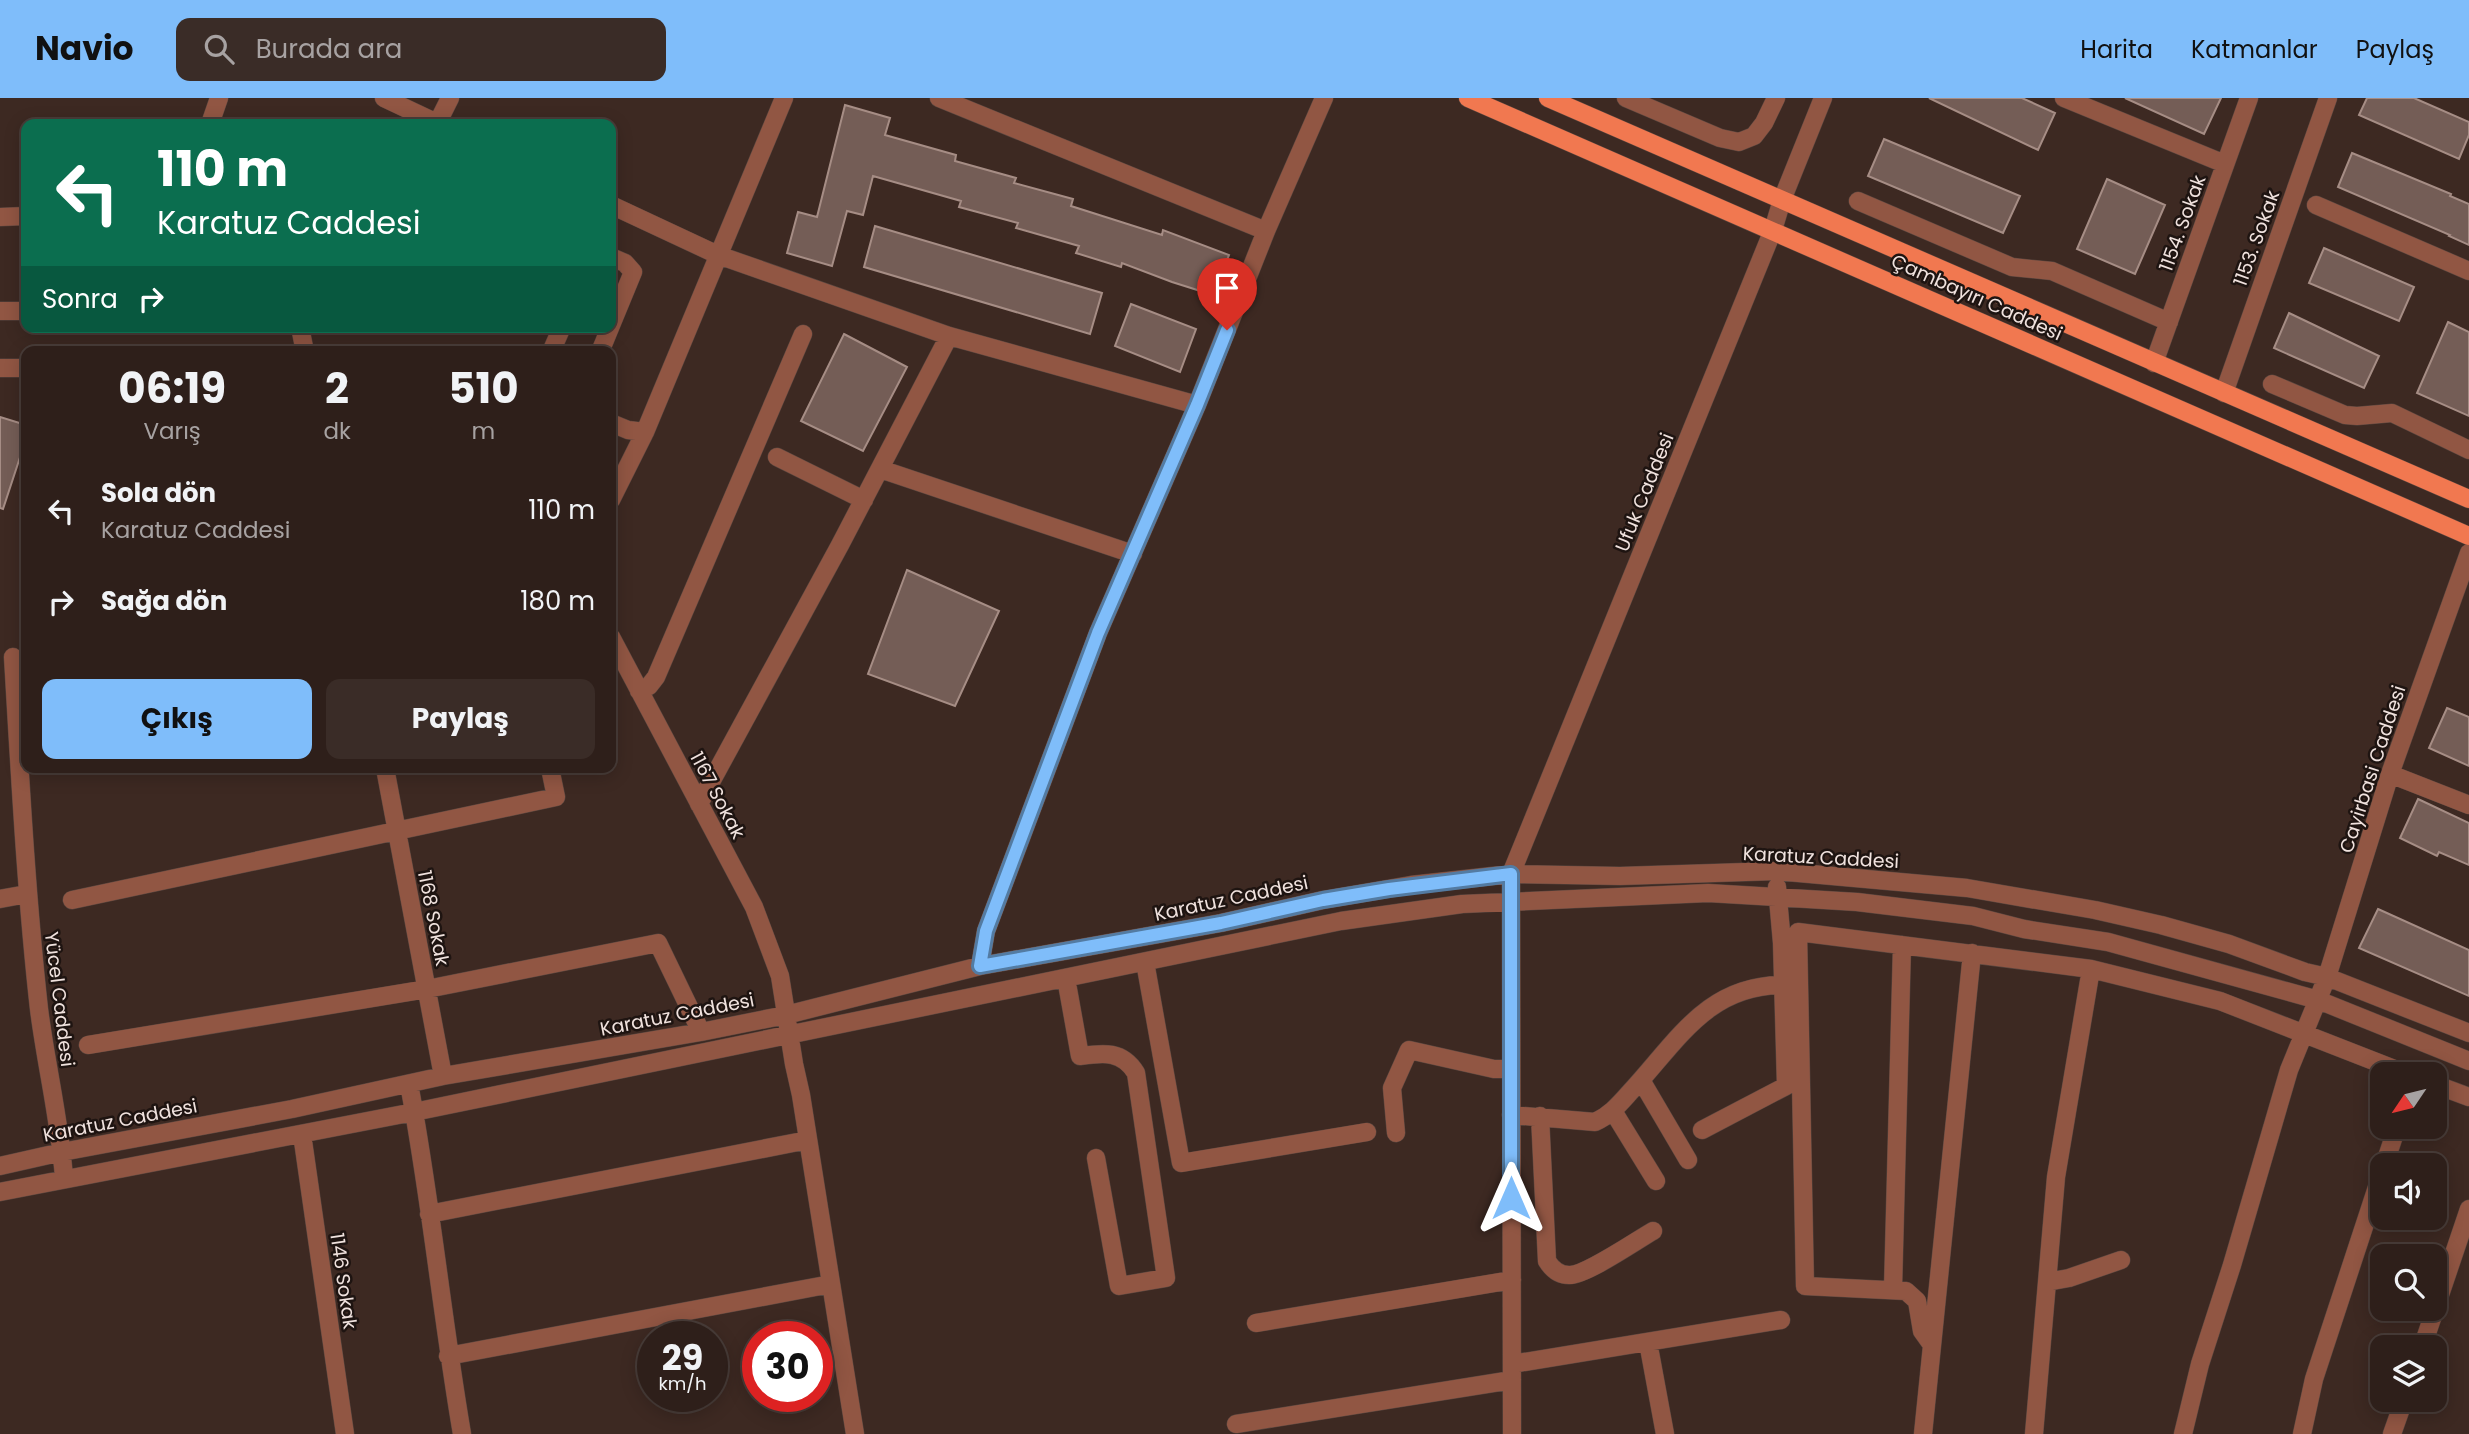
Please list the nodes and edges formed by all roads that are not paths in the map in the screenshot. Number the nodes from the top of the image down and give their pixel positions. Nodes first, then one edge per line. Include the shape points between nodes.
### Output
1 (219, 98) edge
2 (384, 98) edge
3 (450, 98) edge
4 (784, 98) edge
5 (939, 98) edge
6 (1468, 98) edge
7 (1548, 98) edge
8 (1626, 98) edge
9 (1776, 98) edge
10 (1823, 98) edge
11 (2064, 98) edge
12 (2249, 98) edge
13 (2328, 98) edge
14 (1321, 99) edge
15 (212, 119) edge
16 (428, 119) edge
17 (440, 119) edge
18 (2225, 164) junction
19 (1782, 200) junction
20 (1858, 201) dead end
21 (2316, 205) dead end
22 (616, 207) edge
23 (21, 216) edge
24 (0, 217) edge
25 (1773, 230) junction
26 (1266, 231) junction
27 (718, 255) junction
28 (616, 259) edge
29 (2469, 271) edge
30 (0, 311) edge
31 (21, 311) edge
32 (616, 313) edge
33 (2169, 322) junction
34 (803, 334) dead end
35 (949, 336) junction
36 (2154, 363) junction
37 (0, 368) edge
38 (21, 368) edge
39 (2272, 384) dead end
40 (2224, 393) junction
41 (1197, 405) junction
42 (616, 425) edge
43 (645, 432) junction
44 (2469, 450) edge
45 (777, 457) dead end
46 (880, 469) junction
47 (616, 490) edge
48 (864, 499) junction
49 (2469, 499) edge
50 (2469, 536) edge
51 (2469, 553) edge
52 (1133, 554) junction
53 (616, 647) edge
54 (13, 654) edge
55 (639, 691) junction
56 (386, 773) edge
57 (551, 773) edge
58 (2390, 774) junction
59 (699, 804) junction
60 (2469, 805) edge
61 (396, 831) junction
62 (1777, 871) junction
63 (1511, 874) junction
64 (27, 894) junction
65 (1776, 896) junction
66 (0, 899) edge
67 (72, 900) dead end
68 (1510, 902) junction
69 (1902, 945) junction
70 (1972, 953) junction
71 (1145, 962) junction
72 (980, 966) junction
73 (2091, 969) junction
74 (2327, 977) junction
75 (1066, 978) junction
76 (1783, 985) junction
77 (427, 989) junction
78 (2318, 1000) junction
79 (786, 1015) junction
80 (701, 1032) junction
81 (2469, 1033) edge
82 (789, 1035) junction
83 (2304, 1036) junction
84 (88, 1045) dead end
85 (2469, 1061) edge
86 (2374, 1062) edge
87 (1510, 1069) junction
88 (443, 1076) junction
89 (1642, 1080) junction
90 (409, 1083) junction
91 (2447, 1089) edge
92 (2469, 1097) edge
93 (1613, 1111) junction
94 (414, 1112) junction
95 (1511, 1115) junction
96 (1540, 1116) junction
97 (1702, 1130) dead end
98 (1367, 1132) dead end
99 (1396, 1133) dead end
100 (302, 1134) junction
101 (808, 1140) junction
102 (62, 1152) junction
103 (1096, 1158) dead end
104 (1688, 1160) dead end
105 (0, 1166) edge
106 (64, 1178) junction
107 (1656, 1181) dead end
108 (0, 1192) edge
109 (2370, 1209) edge
110 (2469, 1209) edge
111 (429, 1213) junction
112 (1653, 1231) dead end
113 (2120, 1261) dead end
114 (1512, 1280) junction
115 (2047, 1282) junction
116 (831, 1284) junction
117 (1893, 1289) junction
118 (1781, 1320) dead end
119 (1256, 1323) dead end
120 (2426, 1335) edge
121 (1648, 1342) junction
122 (1932, 1345) junction
123 (448, 1356) junction
124 (1512, 1372) junction
125 (2400, 1412) edge
126 (1231, 1429) edge
127 (345, 1434) edge
128 (462, 1434) edge
129 (855, 1434) edge
130 (1512, 1434) edge
131 (1665, 1434) edge
132 (1923, 1434) edge
133 (2034, 1434) edge
134 (2183, 1434) edge
135 (2302, 1434) edge
136 (2392, 1434) edge

1 - 15 street
2 - 16 street
3 - 17 street
4 - 27 street
5 - 26 street
6 - 25 main road, Çambayırı Caddesi
7 - 19 main road, Çambayırı Caddesi
8 - 9 street via 1739,142 1754,136
10 - 19 street, Ufuk Caddesi
11 - 18 street
12 - 18 street, 1154. Sokak
13 - 40 street, 1153. Sokak
14 - 26 street
18 - 33 street, 1154. Sokak
19 - 25 street, Ufuk Caddesi
19 - 36 main road, Çambayırı Caddesi
20 - 33 street via 2012,267 2052,271
21 - 29 street
22 - 27 street
23 - 24 street
25 - 50 main road, Çambayırı Caddesi
25 - 63 street, Ufuk Caddesi
26 - 41 street
27 - 35 street
27 - 43 street
28 - 32 street via 633,272
30 - 31 street
33 - 36 street, 1154. Sokak
34 - 55 street via 656,677
35 - 41 street
35 - 46 street
36 - 40 main road, Çambayırı Caddesi
37 - 38 street
39 - 44 street via 2345,415 2392,413
40 - 49 main road, Çambayırı Caddesi
41 - 52 street
42 - 43 street
43 - 47 street
45 - 48 street
46 - 48 street
46 - 52 street
48 - 59 street
51 - 58 street, Cayirbasi Caddesi
52 - 72 street via 1098,633 986,931
53 - 55 street, 1167 Sokak
54 - 64 street, Yücel Caddesi
55 - 59 street, 1167 Sokak
56 - 61 street, 1168 Sokak
57 - 61 street via 556,797
58 - 60 street
58 - 74 street, Cayirbasi Caddesi
59 - 79 street, 1167 Sokak via 754,907 780,976
61 - 67 street
61 - 77 street, 1168 Sokak
62 - 63 street, Karatuz Caddesi
62 - 65 street
62 - 74 street, Karatuz Caddesi via 1967,888 2095,910 2218,940
63 - 68 street, Ufuk Caddesi
63 - 72 street, Karatuz Caddesi via 1411,885
64 - 66 street
64 - 102 street, Yücel Caddesi via 44,1054
65 - 68 street via 1708,892
65 - 76 street
65 - 78 street via 1973,916 2108,942
68 - 71 street via 1341,921
68 - 87 street, Ufuk Caddesi
69 - 70 street
69 - 117 street
69 - 117 street via 1798,932 1805,1286
70 - 73 street
70 - 122 street
71 - 75 street
71 - 98 street via 1181,1163
72 - 79 street, Karatuz Caddesi
73 - 83 street via 2220,1001
73 - 115 street via 2056,1177
74 - 78 street, Cayirbasi Caddesi
74 - 81 street, Karatuz Caddesi
75 - 82 street
75 - 103 street via 1080,1056 1113,1054 1127,1061 1136,1073 1166,1278 1119,1286
76 - 89 street via 1753,987 1723,999 1681,1033
76 - 97 street via 1786,1086
77 - 80 street via 658,943
77 - 84 street
77 - 88 street, 1168 Sokak
78 - 83 street, Cayirbasi Caddesi
78 - 85 street
79 - 80 street, Karatuz Caddesi
79 - 82 street, 1167 Sokak
80 - 88 street, Karatuz Caddesi
82 - 94 street
82 - 101 street, 1167 Sokak
83 - 86 street
83 - 134 street, Cayirbasi Caddesi via 2285,1083
87 - 95 street, Ufuk Caddesi
87 - 99 street via 1409,1051 1392,1088
88 - 90 street, Karatuz Caddesi
89 - 93 street
89 - 104 street
90 - 94 street
90 - 102 street, Karatuz Caddesi
91 - 92 street
93 - 96 street via 1595,1122
93 - 107 street
94 - 100 street
94 - 111 street
95 - 96 street
95 - 114 street, Ufuk Caddesi
96 - 112 street via 1546,1261 1550,1266 1561,1274 1577,1274
100 - 106 street
100 - 127 street, 1146 Sokak
101 - 111 street
101 - 116 street, 1167 Sokak
102 - 105 street, Karatuz Caddesi
102 - 106 street, Yücel Caddesi
106 - 108 street
109 - 135 street via 2314,1379
110 - 120 street
111 - 123 street
113 - 115 street
114 - 119 street
114 - 124 street, Ufuk Caddesi
115 - 133 street
116 - 123 street
116 - 129 street, 1167 Sokak
117 - 122 street via 1914,1297 1922,1331
118 - 121 street
121 - 124 street
121 - 131 street
122 - 132 street
123 - 128 street
124 - 126 street
124 - 130 street, Ufuk Caddesi
125 - 136 street

